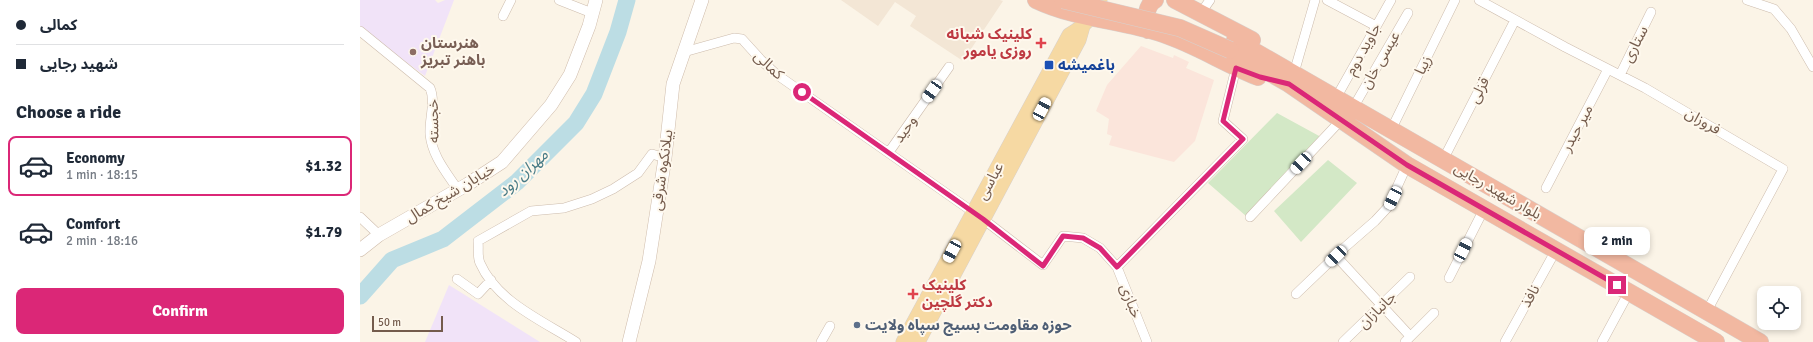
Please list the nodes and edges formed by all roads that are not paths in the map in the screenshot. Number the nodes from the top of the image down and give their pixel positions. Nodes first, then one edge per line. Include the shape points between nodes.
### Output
1 (511, 0) edge
2 (559, 0) edge
3 (702, 0) edge
4 (1036, 0) edge
5 (1063, 0) edge
6 (1100, 0) edge
7 (1104, 0) edge
8 (1155, 0) edge
9 (1210, 0) edge
10 (1316, 0) edge
11 (1327, 0) edge
12 (1391, 0) edge
13 (1455, 0) edge
14 (1479, 0) edge
15 (1747, 0) edge
16 (594, 6) edge
17 (1187, 6) edge
18 (1651, 12) dead end
19 (1408, 13) dead end
20 (503, 16) dead end
21 (1515, 20) junction
22 (1087, 22) junction
23 (1376, 26) junction
24 (1148, 30) junction
25 (361, 34) edge
26 (1232, 45) junction
27 (684, 52) junction
28 (949, 67) dead end
29 (1813, 67) edge
30 (1236, 68) junction
31 (1608, 69) junction
32 (1620, 75) junction
33 (1291, 78) junction
34 (1336, 98) junction
35 (1348, 113) junction
36 (1391, 130) junction
37 (889, 152) junction
38 (665, 158) junction
39 (1443, 160) junction
40 (1407, 165) junction
41 (1546, 188) dead end
42 (458, 190) junction
43 (1484, 209) junction
44 (978, 216) junction
45 (360, 217) edge
46 (1250, 217) dead end
47 (379, 235) junction
48 (360, 250) edge
49 (1556, 250) junction
50 (1336, 256) junction
51 (1117, 267) junction
52 (1410, 277) dead end
53 (1449, 278) dead end
54 (457, 279) dead end
55 (491, 280) junction
56 (1630, 292) junction
57 (1296, 294) dead end
58 (1382, 306) junction
59 (1707, 311) junction
60 (1434, 313) dead end
61 (830, 326) dead end
62 (1408, 339) edge
63 (1706, 339) edge
64 (576, 342) edge
65 (629, 342) edge
66 (821, 342) edge
67 (903, 342) edge
68 (918, 342) edge
69 (1147, 342) edge
70 (1343, 342) edge
71 (1505, 342) edge
72 (1602, 342) edge
73 (1760, 342) edge

1 - 20 street
2 - 16 street
3 - 27 main road, بیلانکوه شرقی
4 - 22 highway
5 - 26 highway, bridge via 1180,28
6 - 22 main road, عباسى
7 - 26 highway via 1185,18
8 - 24 highway via 1151,2 1145,23
9 - 17 street
10 - 33 street
11 - 23 street
12 - 23 street, جاوید دوم
13 - 36 street, زیبا
14 - 21 street, فروزان
15 - 29 street via 1774,9 1791,29
16 - 42 main road, خیابان شیخ کمال via 570,75 551,105 502,162
17 - 33 highway via 1263,45
18 - 32 street, ستاری
19 - 35 street, عیسی خان
21 - 31 street, فروزان
21 - 39 street, قزلی
22 - 24 highway
22 - 44 main road, عباسى via 1069,34
23 - 34 street, جاوید دوم
24 - 30 highway via 1207,52
25 - 42 street, خجسته via 430,88 433,93 430,118 434,154
26 - 33 highway, بلوار شهید رجایی
27 - 37 street, کمالی via 734,38 742,39 776,74
27 - 38 main road, بیلانکوه شرقی via 673,84
28 - 37 street, وحید
30 - 33 highway via 1260,77
30 - 51 street via 1223,121 1243,139
31 - 32 street, فروزان
31 - 41 street, میر حیدر
32 - 59 street, فروزان via 1783,169
33 - 34 highway, بلوار شهید رجایی
33 - 35 highway
34 - 35 highway, بلوار شهید رجایی
35 - 36 highway, بلوار شهید رجایی
35 - 40 highway
35 - 46 street, عیسی خان
36 - 39 highway, بلوار شهید رجایی
37 - 44 street, کمالی
38 - 55 street via 652,154 638,173 606,192 564,208 531,211 478,242 479,262
38 - 65 main road, بیلانکوه شرقی via 649,260
39 - 59 highway, بلوار شهید رجایی
40 - 43 highway
40 - 50 street via 1388,207
42 - 47 main road, خیابان شیخ کمال
43 - 49 highway
43 - 53 street
44 - 51 street, خبازی via 1043,266 1063,236 1083,238 1100,248
44 - 67 main road, عباسى
44 - 68 main road, عباسى
45 - 47 street
47 - 48 main road, خیابان شیخ کمال
49 - 56 highway
49 - 71 street, نافذ
50 - 57 street
50 - 58 street
51 - 69 street, خبازی
52 - 58 street, جانبازان
54 - 55 street via 478,294
55 - 64 street via 511,302
56 - 63 highway
56 - 72 street
58 - 62 street
58 - 70 street, جانبازان
59 - 73 highway, بلوار شهید رجایی
60 - 62 street
61 - 66 street

